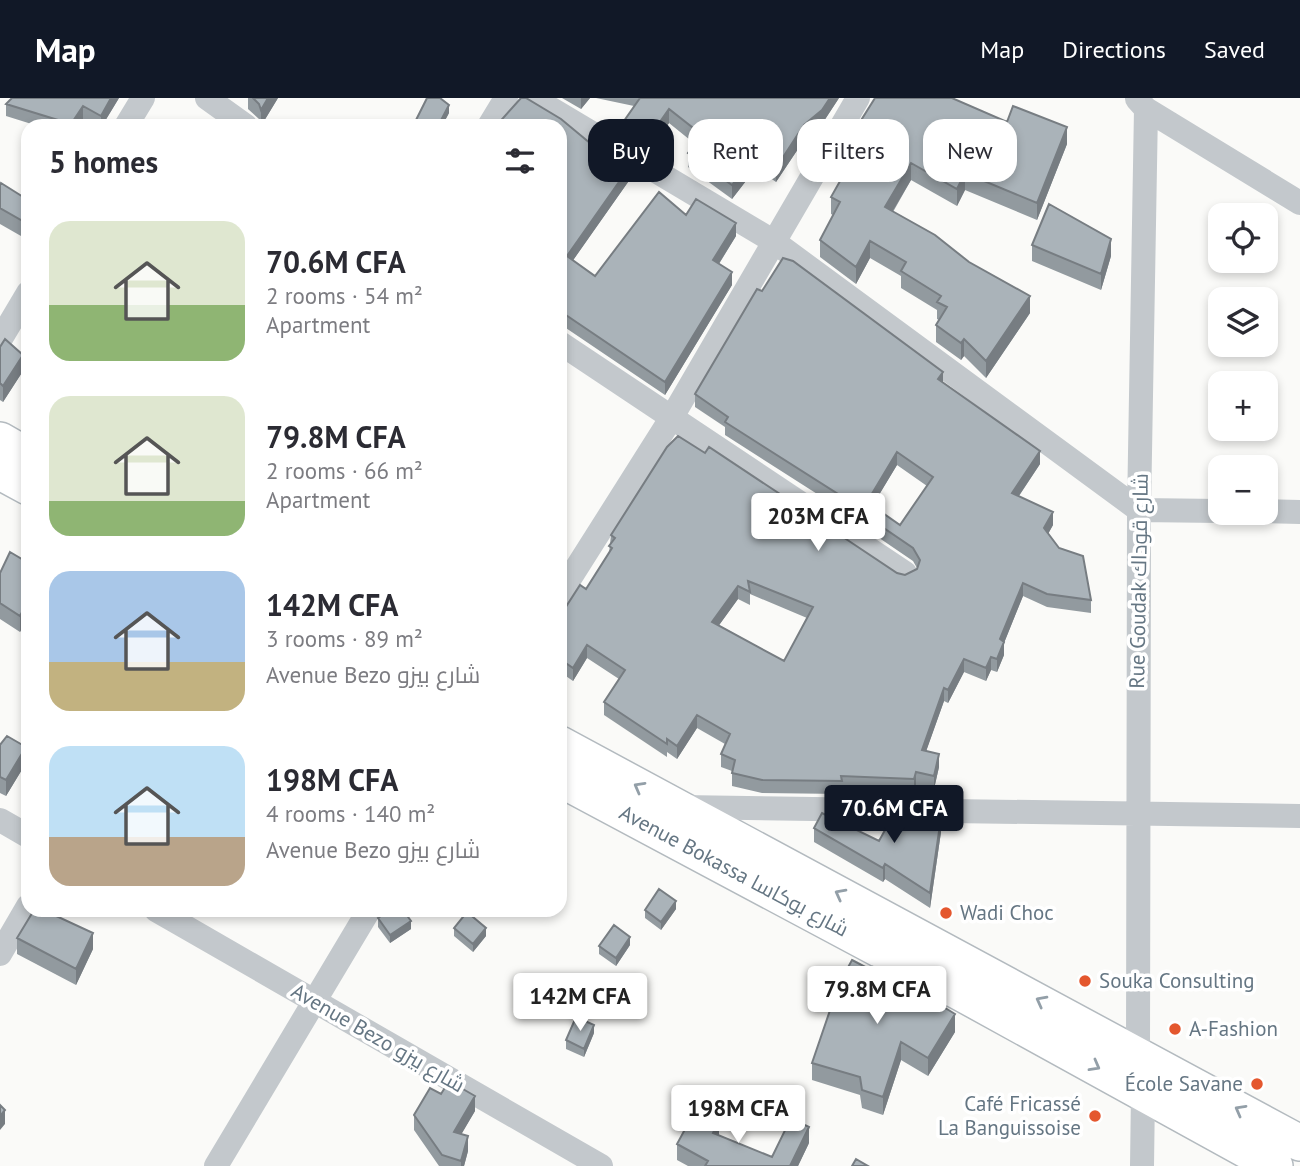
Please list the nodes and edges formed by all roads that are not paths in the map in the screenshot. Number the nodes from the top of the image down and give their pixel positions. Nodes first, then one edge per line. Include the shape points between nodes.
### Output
1 (143, 98) edge
2 (207, 98) edge
3 (506, 98) edge
4 (533, 98) edge
5 (858, 98) edge
6 (1141, 103) edge
7 (130, 119) edge
8 (236, 119) edge
9 (493, 119) edge
10 (1300, 203) edge
11 (773, 240) junction
12 (21, 305) edge
13 (0, 340) edge
14 (567, 348) edge
15 (672, 417) junction
16 (0, 440) edge
17 (21, 452) edge
18 (0, 472) edge
19 (21, 484) edge
20 (1139, 510) junction
21 (1208, 511) edge
22 (1278, 511) edge
23 (1300, 512) edge
24 (905, 573) edge
25 (567, 583) edge
26 (567, 748) edge
27 (567, 783) edge
28 (677, 807) junction
29 (1137, 813) junction
30 (1300, 816) edge
31 (0, 820) edge
32 (21, 832) edge
33 (22, 917) edge
34 (168, 917) edge
35 (365, 917) edge
36 (0, 954) edge
37 (314, 1002) junction
38 (1138, 1053) junction
39 (1143, 1093) junction
40 (1300, 1143) edge
41 (216, 1166) edge
42 (601, 1166) edge
43 (1142, 1166) edge
44 (1275, 1166) edge

1 - 7 street
2 - 8 street
3 - 9 street
4 - 11 street
5 - 11 street
6 - 10 street
6 - 20 street, Rue Goudak شارع قوداك
11 - 15 street
11 - 20 street
12 - 13 street
14 - 15 street
15 - 24 street
15 - 25 street
16 - 17 street
18 - 19 street
20 - 21 street
20 - 29 street, Rue Goudak شارع قوداك
22 - 23 street
28 -> 26 street, Avenue Bokassa شارع بوكاسا
27 -> 39 street, Avenue Bokassa شارع بوكاسا
28 - 29 street
38 -> 28 street, Avenue Bokassa شارع بوكاسا
29 - 30 street
29 - 38 street, Rue Goudak شارع قوداك
31 - 32 street
33 - 36 street
34 - 37 street, Avenue Bezo شارع بيزو
35 - 37 street
37 - 41 street
37 - 42 street, Avenue Bezo شارع بيزو
40 -> 38 street, Avenue Bokassa شارع بوكاسا
39 - 43 street
39 - 44 street, Avenue Bokassa شارع بوكاسا

